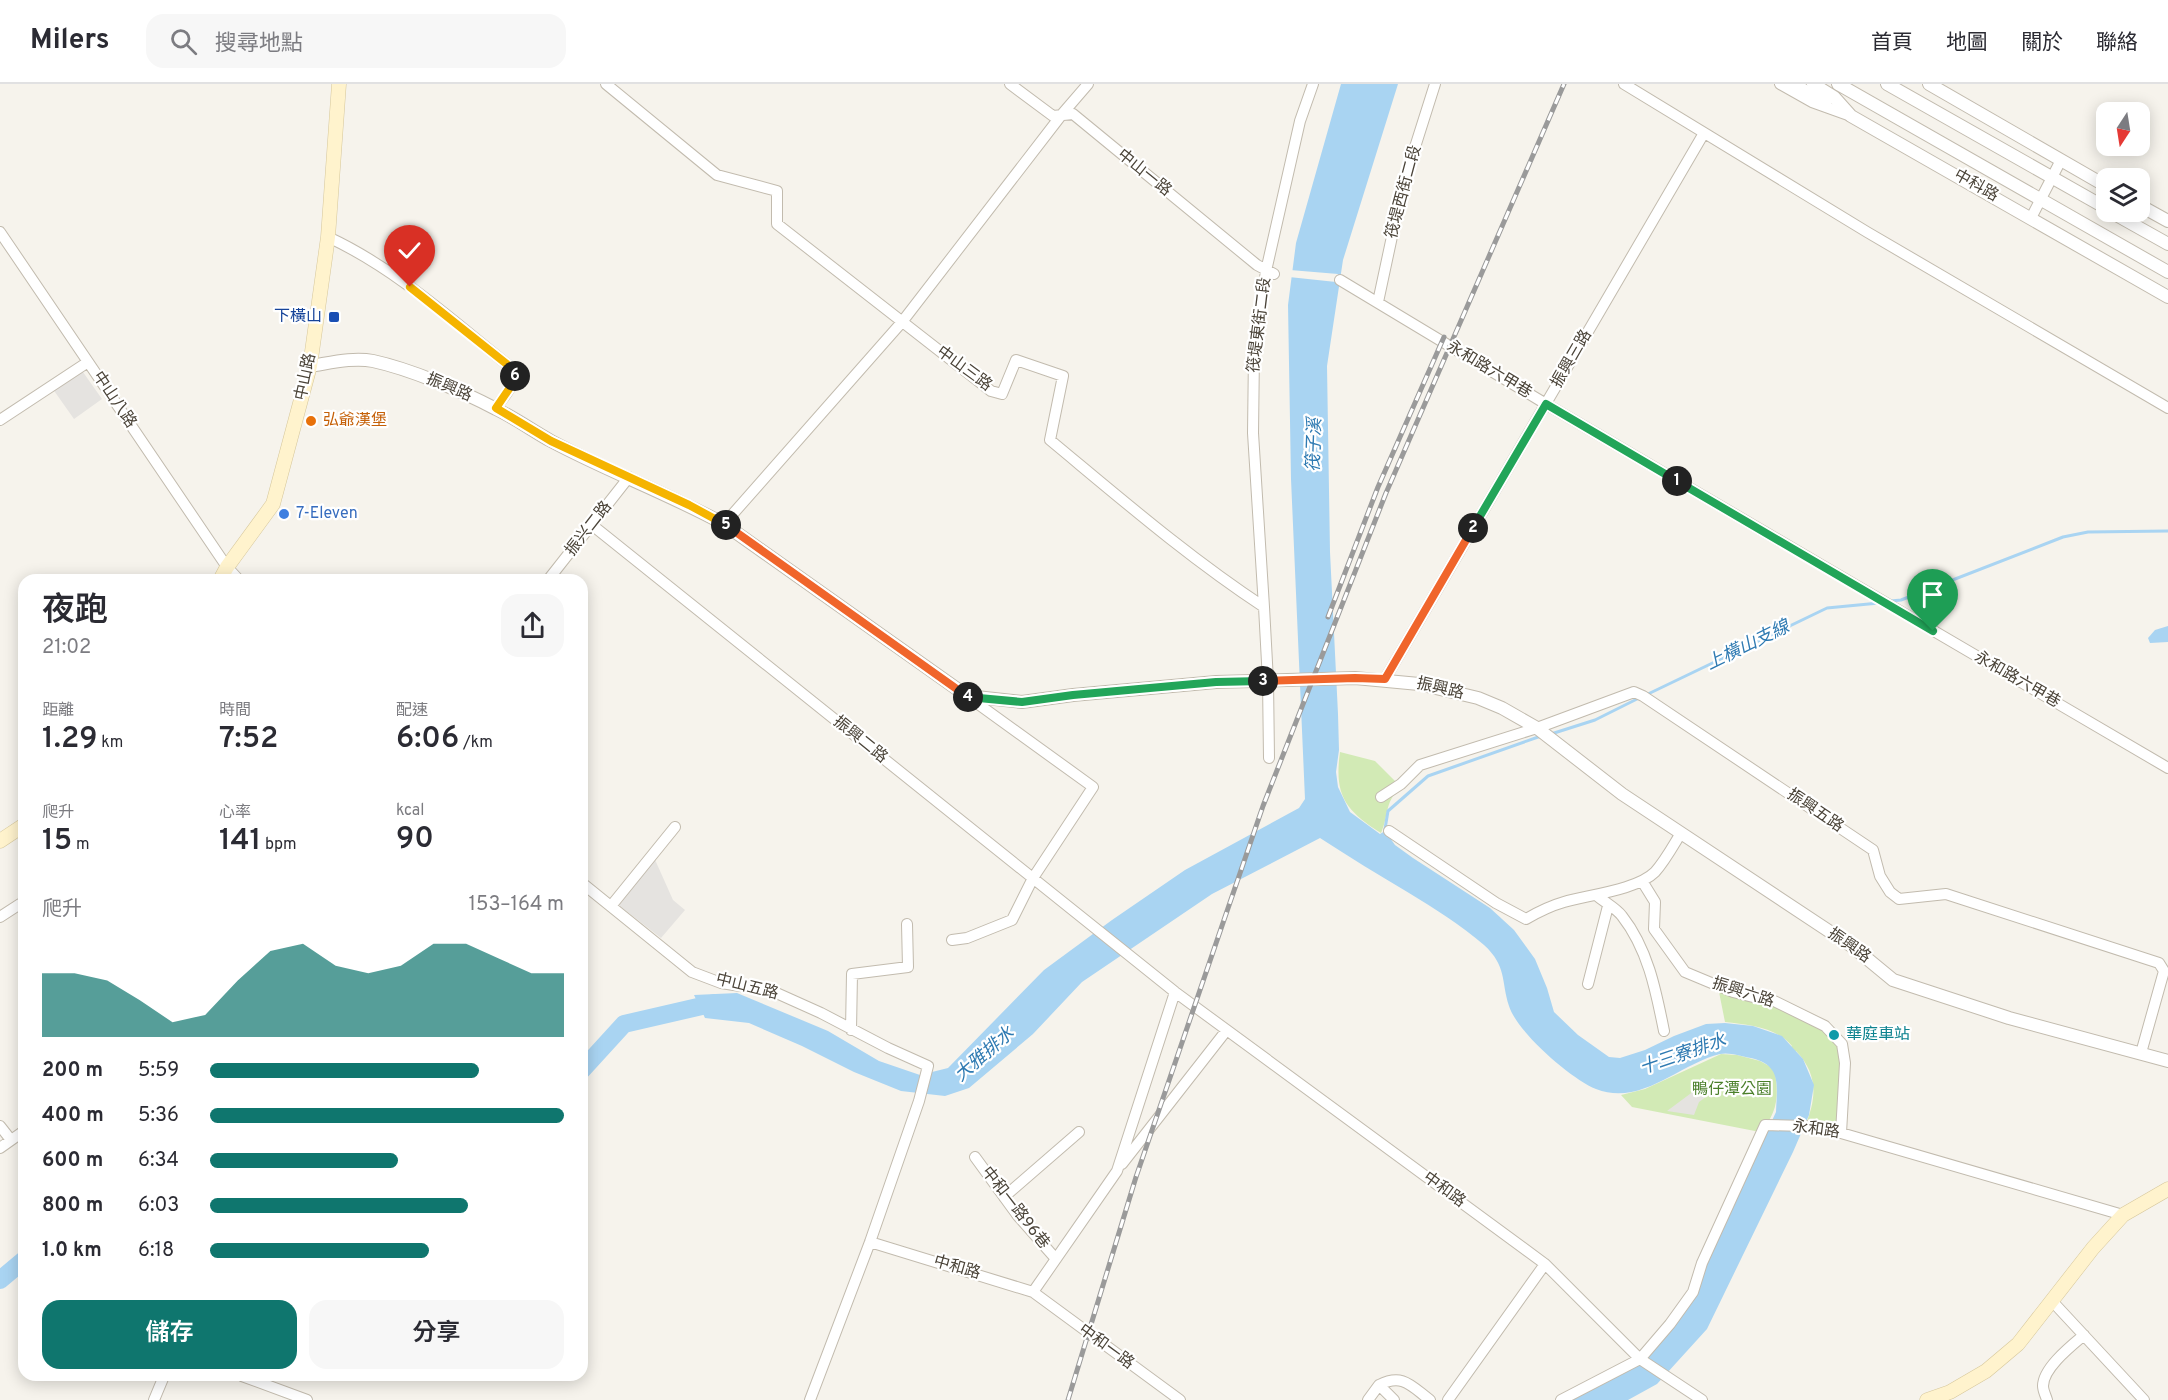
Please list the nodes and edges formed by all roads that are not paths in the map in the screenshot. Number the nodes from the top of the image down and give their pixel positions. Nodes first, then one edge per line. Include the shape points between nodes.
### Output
1 (339, 84) edge
2 (606, 84) edge
3 (1010, 84) edge
4 (1088, 84) edge
5 (1313, 84) edge
6 (1435, 84) edge
7 (1624, 84) edge
8 (1780, 84) edge
9 (1796, 84) edge
10 (1813, 84) edge
11 (1838, 84) edge
12 (1887, 84) edge
13 (1929, 84) edge
14 (1063, 113) junction
15 (1851, 116) junction
16 (1704, 133) junction
17 (2061, 160) junction
18 (2053, 178) junction
19 (2096, 180) edge
20 (2040, 200) junction
21 (2096, 202) edge
22 (2150, 211) edge
23 (2031, 218) junction
24 (2168, 221) edge
25 (2129, 222) edge
26 (0, 232) edge
27 (328, 237) junction
28 (2168, 244) edge
29 (1270, 272) junction
30 (2168, 272) edge
31 (1340, 280) dead end
32 (2168, 297) edge
33 (1378, 302) junction
34 (902, 322) junction
35 (88, 362) junction
36 (310, 366) junction
37 (1546, 404) junction
38 (496, 408) junction
39 (2168, 408) edge
40 (0, 420) edge
41 (629, 477) junction
42 (724, 524) junction
43 (592, 525) junction
44 (227, 567) junction
45 (223, 574) edge
46 (233, 574) edge
47 (553, 574) edge
48 (1264, 607) junction
49 (1385, 679) junction
50 (1268, 681) junction
51 (967, 696) junction
52 (1537, 728) junction
53 (1269, 759) dead end
54 (2168, 768) edge
55 (1381, 797) dead end
56 (675, 827) dead end
57 (18, 829) edge
58 (1389, 831) dead end
59 (1681, 833) junction
60 (0, 841) edge
61 (1033, 878) junction
62 (1642, 881) junction
63 (588, 888) edge
64 (1596, 895) junction
65 (18, 905) edge
66 (611, 906) junction
67 (1608, 906) junction
68 (0, 916) edge
69 (907, 924) dead end
70 (952, 940) dead end
71 (1128, 955) joint
72 (1588, 984) dead end
73 (1175, 992) junction
74 (851, 1030) junction
75 (1226, 1031) junction
76 (1664, 1031) dead end
77 (2141, 1053) junction
78 (2168, 1061) edge
79 (0, 1126) edge
80 (1079, 1132) dead end
81 (1841, 1133) junction
82 (18, 1135) edge
83 (11, 1140) junction
84 (0, 1148) edge
85 (975, 1157) dead end
86 (1117, 1171) junction
87 (2168, 1189) edge
88 (1004, 1197) junction
89 (2123, 1215) junction
90 (870, 1242) junction
91 (1056, 1259) junction
92 (1545, 1264) junction
93 (1033, 1292) junction
94 (2052, 1301) junction
95 (2084, 1335) junction
96 (1641, 1360) junction
97 (162, 1381) edge
98 (256, 1381) edge
99 (1379, 1385) junction
100 (154, 1400) edge
101 (307, 1400) edge
102 (810, 1400) edge
103 (1180, 1400) edge
104 (1368, 1400) edge
105 (1394, 1400) edge
106 (1430, 1400) edge
107 (1448, 1400) edge
108 (1561, 1400) edge
109 (1702, 1400) edge
110 (1927, 1400) edge
111 (2047, 1400) edge
112 (2144, 1400) edge

1 - 27 main road, 中山路
2 - 34 street, 中山三路 via 717,175 777,191 777,224
3 - 14 street, 中山一路 via 1053,116
4 - 14 street
5 - 29 street, 筏堤東街二段 via 1300,121
6 - 33 street, 筏堤西街二段 via 1403,185
7 - 16 street
8 - 15 street, 中科路 via 1812,102
9 - 15 street
10 - 15 street via 1834,97
11 - 20 street, 中科路
12 - 18 street
13 - 17 street
14 - 29 street, 中山一路 via 1072,114
14 - 34 street
15 - 23 street, 中科路
16 - 37 street, 振興三路
16 - 39 street
17 - 18 street
17 - 19 street
18 - 20 street
18 - 21 street
20 - 23 street
20 - 30 street, 中科路
22 - 24 street
23 - 32 street, 中科路
25 - 28 street
26 - 35 street, 中山八路
27 - 36 main road, 中山路
27 - 38 street via 354,249 410,287 513,369 515,376
29 - 48 street, 筏堤東街二段 via 1254,364 1253,433
31 - 33 street, 永和路六甲巷
33 - 37 street, 永和路六甲巷
34 - 42 street
34 - 48 street, 中山三路 via 991,391 1002,394 1016,360 1063,376 1050,440 1216,576
35 - 40 street
35 - 44 street, 中山八路
36 - 38 street, 振興路 via 372,360
36 - 44 main road, 中山路 via 273,504
37 - 49 street, 振興三路
37 - 54 street, 永和路六甲巷
38 - 41 street, 振興路 via 551,441
41 - 42 street, 振興路
41 - 43 street, 振兴二路
42 - 51 street, 振興路
43 - 47 street, 振兴二路
43 - 61 street, 振興二路
44 - 45 main road, 中山路
44 - 46 street
48 - 50 street
49 - 50 street, 振興路
49 - 52 street, 振興路 via 1478,698
50 - 51 street, 振興路 via 1216,682 1022,702
50 - 53 street
51 - 61 street via 1094,787
52 - 55 street, 振興五路 via 1420,765
52 - 59 street, 振興路 via 1622,794
52 - 77 street, 振興五路 via 1634,692 1873,850 1880,876 1899,899 1946,894 2159,963 2164,971
56 - 66 street
57 - 60 main road
58 - 64 street via 1526,919 1564,902
59 - 62 street via 1655,872
59 - 77 street, 振興路 via 1853,947 1893,980 2009,1018
61 - 70 street via 1012,920
61 - 71 street, 振興二路
62 - 64 street
62 - 81 street, 振興六路 via 1655,902 1654,929 1685,972 1733,993 1766,997 1825,1026 1842,1044 1845,1063
63 - 66 street, 中山五路
64 - 67 street
65 - 68 street
66 - 74 street, 中山五路 via 693,972 721,982 772,991
67 - 72 street
67 - 76 street via 1620,914 1640,944 1655,985
69 - 74 street via 908,967 852,974
71 - 73 street, 中和路
73 - 75 street, 中和路
73 - 86 street
74 - 90 street, 中山五路 via 928,1066
75 - 86 street
75 - 92 street, 中和路
77 - 78 street, 振興路
79 - 83 street
80 - 88 street
81 - 89 street, 永和路
81 - 96 street, 永和路 via 1805,1126 1764,1125 1702,1263 1693,1292
82 - 83 street
83 - 84 street
85 - 88 street, 中和一路96巷
86 - 91 street
87 - 89 main road
88 - 91 street, 中和一路96巷
89 - 94 main road
90 - 93 street, 中和路
90 - 102 street
91 - 93 street
92 - 96 street, 中和路
92 - 107 street
93 - 103 street, 中和一路
94 - 95 street
94 - 110 main road via 2018,1344 1986,1371
95 - 111 street via 2061,1354 2046,1377 2043,1388
95 - 112 street
96 - 108 street
96 - 109 street, 中和路
97 - 100 street
98 - 101 street
99 - 104 street
99 - 105 street
99 - 106 street via 1391,1379 1406,1383

